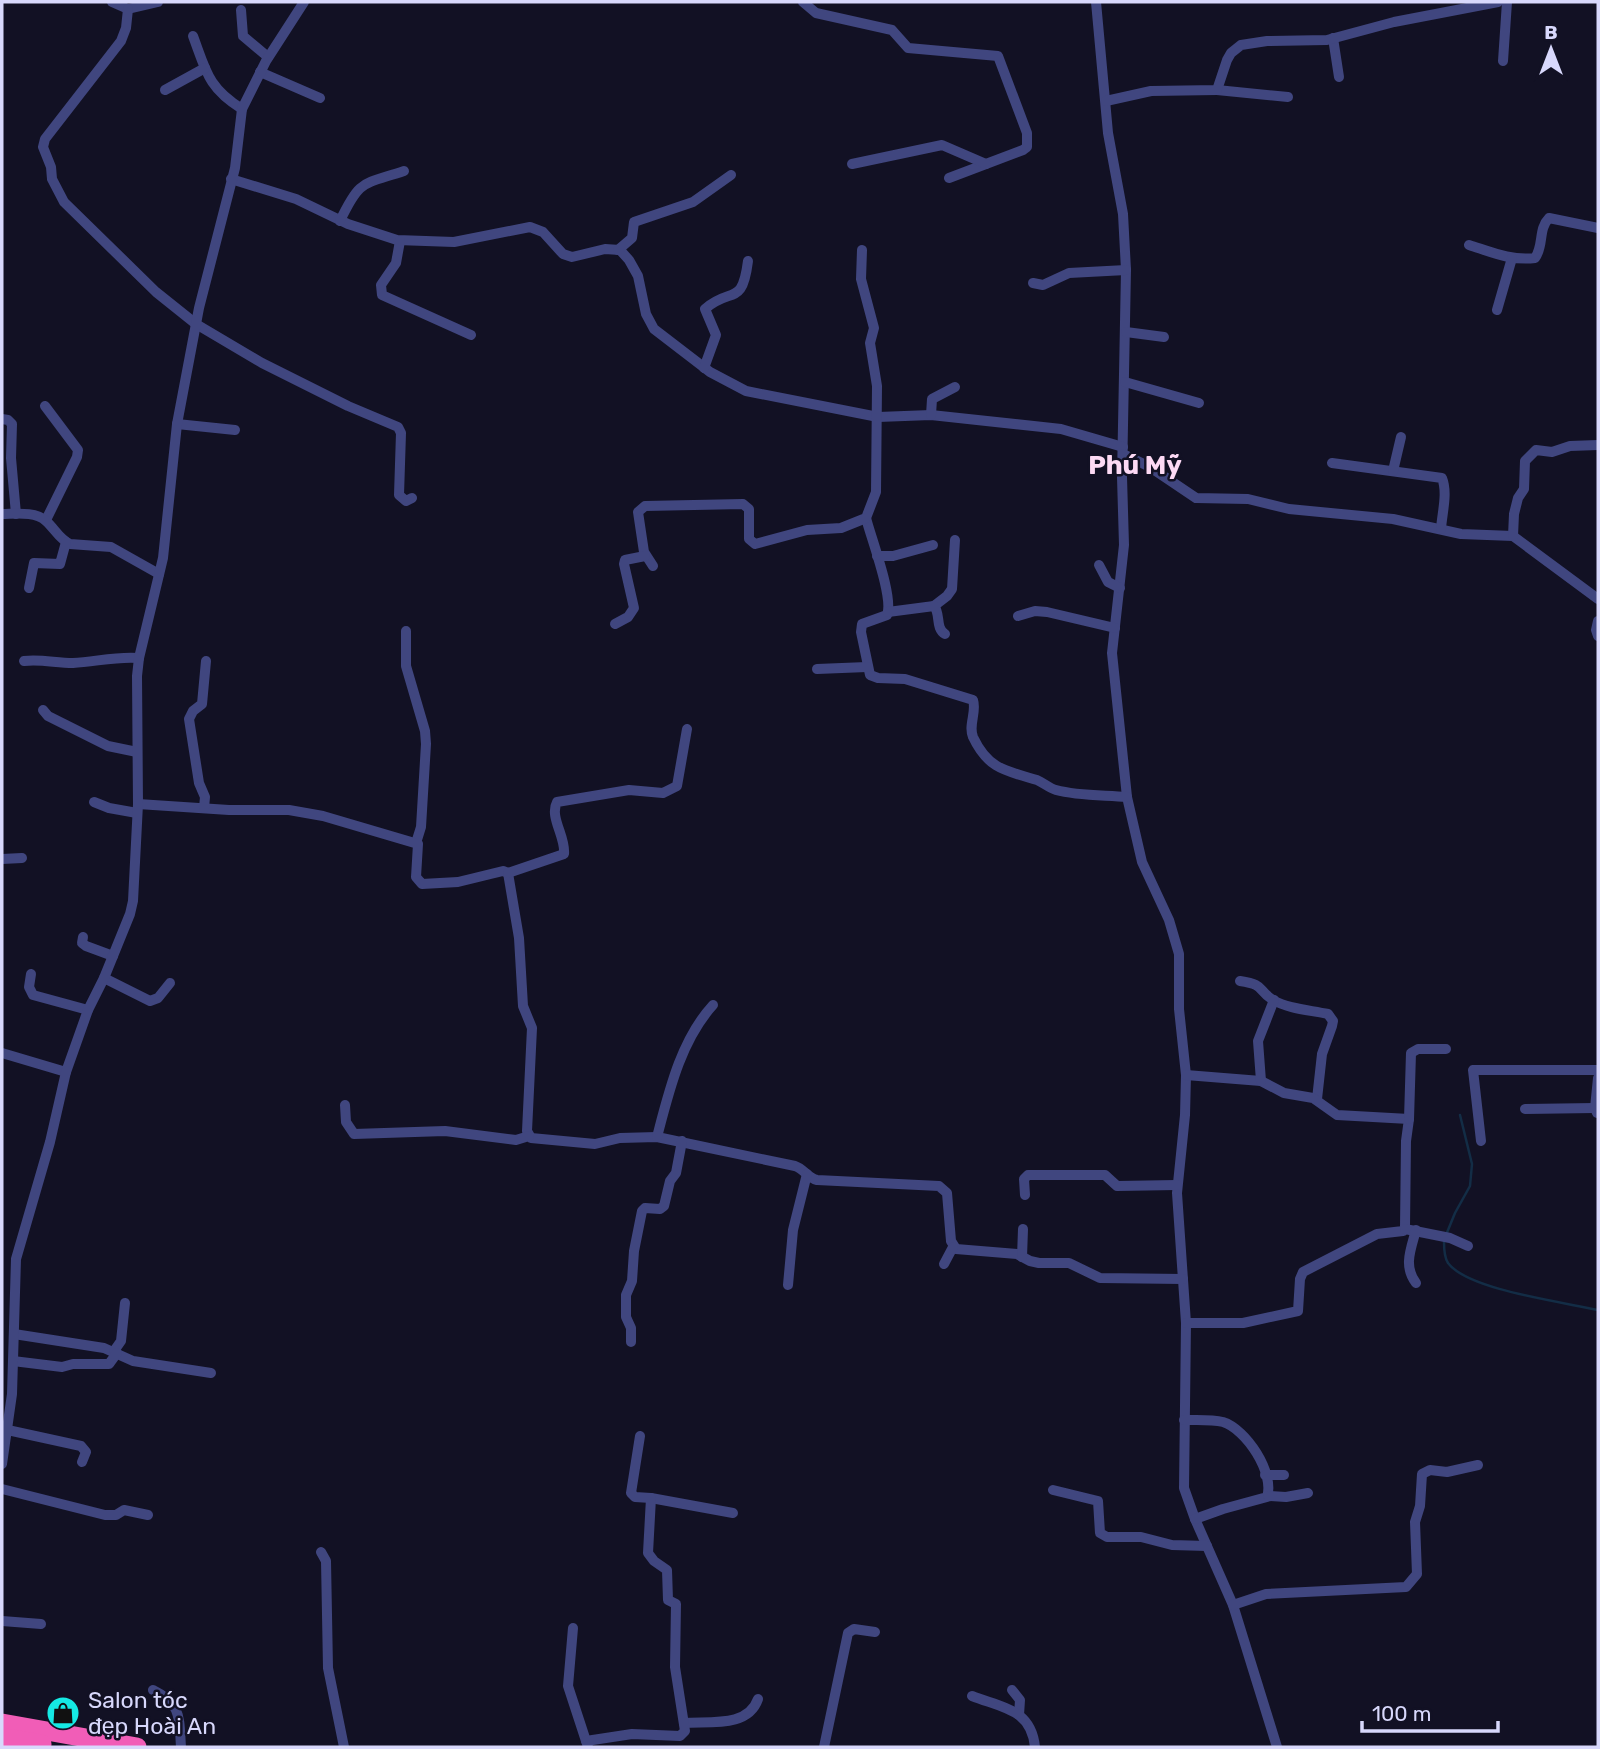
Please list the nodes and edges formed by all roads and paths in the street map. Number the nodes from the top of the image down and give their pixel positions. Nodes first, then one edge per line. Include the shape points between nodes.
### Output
1 (112, 2) edge
2 (158, 2) edge
3 (304, 2) edge
4 (803, 2) edge
5 (1096, 2) edge
6 (1498, 2) edge
7 (1507, 2) edge
8 (128, 9) junction
9 (241, 10) dead end
10 (193, 36) dead end
11 (1332, 38) junction
12 (268, 57) junction
13 (1503, 61) dead end
14 (205, 68) junction
15 (260, 72) junction
16 (1339, 77) dead end
17 (165, 90) dead end
18 (1217, 90) junction
19 (1288, 97) dead end
20 (320, 98) dead end
21 (1106, 101) junction
22 (242, 109) junction
23 (852, 164) dead end
24 (986, 164) junction
25 (404, 171) dead end
26 (731, 175) dead end
27 (949, 178) dead end
28 (231, 179) junction
29 (340, 221) junction
30 (1598, 228) edge
31 (400, 241) junction
32 (1469, 245) dead end
33 (618, 250) junction
34 (862, 250) dead end
35 (1512, 258) junction
36 (748, 261) dead end
37 (1126, 270) junction
38 (1034, 283) dead end
39 (1497, 310) dead end
40 (196, 324) junction
41 (1126, 332) junction
42 (471, 335) dead end
43 (1164, 338) dead end
44 (704, 368) junction
45 (1125, 382) junction
46 (955, 387) dead end
47 (1199, 403) dead end
48 (45, 406) dead end
49 (931, 415) junction
50 (878, 417) junction
51 (2, 419) edge
52 (177, 424) junction
53 (235, 430) dead end
54 (1401, 437) dead end
55 (1598, 445) edge
56 (1123, 451) junction
57 (1332, 463) dead end
58 (1393, 471) junction
59 (412, 498) dead end
60 (2, 514) edge
61 (16, 514) junction
62 (866, 518) junction
63 (46, 520) junction
64 (1441, 529) junction
65 (1513, 536) junction
66 (955, 540) dead end
67 (66, 542) junction
68 (933, 545) dead end
69 (645, 556) junction
70 (877, 556) junction
71 (1099, 565) dead end
72 (653, 566) dead end
73 (159, 574) junction
74 (29, 588) dead end
75 (1120, 588) junction
76 (1598, 599) edge
77 (934, 606) junction
78 (888, 612) junction
79 (1018, 616) dead end
80 (1598, 621) edge
81 (615, 624) dead end
82 (1115, 628) junction
83 (406, 631) dead end
84 (945, 634) dead end
85 (1598, 636) edge
86 (138, 658) junction
87 (24, 661) dead end
88 (206, 661) dead end
89 (867, 667) junction
90 (817, 669) dead end
91 (43, 710) dead end
92 (687, 729) dead end
93 (137, 752) junction
94 (1127, 797) junction
95 (93, 802) dead end
96 (137, 808) junction
97 (204, 808) junction
98 (416, 843) junction
99 (22, 858) dead end
100 (2, 859) edge
101 (508, 873) junction
102 (83, 937) dead end
103 (113, 956) junction
104 (30, 974) dead end
105 (104, 978) junction
106 (1240, 981) dead end
107 (170, 983) dead end
108 (1274, 1000) junction
109 (713, 1005) dead end
110 (88, 1010) junction
111 (1446, 1049) dead end
112 (2, 1053) edge
113 (1598, 1070) edge
114 (66, 1072) junction
115 (1186, 1075) junction
116 (1598, 1078) edge
117 (1261, 1081) junction
118 (1317, 1099) junction
119 (345, 1105) dead end
120 (1525, 1110) dead end
121 (1597, 1111) edge
122 (1409, 1119) junction
123 (529, 1136) junction
124 (657, 1137) junction
125 (1481, 1141) dead end
126 (682, 1142) junction
127 (807, 1174) junction
128 (1177, 1185) junction
129 (1025, 1195) dead end
130 (1410, 1229) junction
131 (1023, 1230) dead end
132 (1468, 1246) dead end
133 (953, 1247) junction
134 (1022, 1257) junction
135 (944, 1264) dead end
136 (1183, 1279) junction
137 (1416, 1283) dead end
138 (788, 1285) dead end
139 (125, 1303) dead end
140 (1186, 1323) junction
141 (14, 1334) junction
142 (631, 1342) dead end
143 (116, 1352) junction
144 (9, 1364) edge
145 (211, 1373) dead end
146 (1184, 1420) junction
147 (5, 1430) edge
148 (640, 1436) dead end
149 (82, 1462) dead end
150 (2, 1464) edge
151 (1478, 1465) dead end
152 (1265, 1475) junction
153 (1284, 1475) dead end
154 (2, 1489) edge
155 (1053, 1490) dead end
156 (1308, 1493) dead end
157 (1268, 1496) junction
158 (651, 1498) junction
159 (733, 1513) dead end
160 (148, 1515) dead end
161 (1195, 1520) junction
162 (1207, 1546) junction
163 (321, 1552) dead end
164 (1233, 1605) junction
165 (2, 1621) edge
166 (41, 1625) dead end
167 (573, 1628) dead end
168 (875, 1632) dead end
169 (153, 1690) dead end
170 (1012, 1690) dead end
171 (972, 1696) dead end
172 (758, 1699) dead end
173 (1019, 1715) junction
174 (2, 1723) edge
175 (684, 1723) junction
176 (2, 1737) edge
177 (587, 1744) edge
178 (62, 1747) edge
179 (137, 1747) edge
180 (181, 1747) edge
181 (344, 1747) edge
182 (824, 1747) edge
183 (1035, 1747) edge
184 (1277, 1747) edge

1 - 8 street
2 - 8 street
3 - 12 street
4 - 24 street via 816,13 892,30 908,48 998,55 1028,144
5 - 21 street
6 - 11 street
7 - 13 street
8 - 40 street via 121,41 45,139 44,153 64,202 156,292
9 - 12 street via 243,36
10 - 14 street
11 - 16 street
11 - 18 street via 1241,45 1231,52
12 - 15 street
14 - 17 street
14 - 22 street via 219,93
15 - 20 street
15 - 22 street
18 - 19 street
18 - 21 street via 1151,91
21 - 37 street via 1123,214
22 - 28 street
23 - 24 street via 942,145
24 - 27 street
25 - 29 street via 362,184
26 - 33 street via 693,202 634,222 632,238
28 - 29 street via 296,199
28 - 40 street
29 - 31 street
30 - 35 street via 1549,218 1537,255
31 - 33 street via 464,241 530,227 572,257
31 - 42 street via 396,263 382,285 383,295
32 - 35 street
33 - 44 street via 638,276 654,329
34 - 50 street via 861,279 874,328 870,342
35 - 39 street
36 - 44 street via 740,291 705,309 716,335
37 - 38 street via 1069,273 1043,285
37 - 41 street
40 - 52 street
40 - 59 street via 262,363 398,427 399,495 406,501
41 - 43 street
41 - 45 street
44 - 50 street via 746,391
45 - 47 street
45 - 56 street
46 - 49 street via 932,399
48 - 63 street via 78,450
49 - 50 street
49 - 56 street via 1061,429
50 - 62 street via 876,496
51 - 61 street via 12,424
52 - 53 street
52 - 73 street
54 - 58 street
55 - 65 street via 1536,450 1528,456
56 - 64 street via 1196,498 1248,499 1289,509 1393,519
56 - 75 street
57 - 58 street
58 - 64 street via 1441,478
60 - 61 street
61 - 63 street
62 - 69 street via 841,528 803,531 755,544 749,539 749,509 743,504 645,506 639,512
62 - 70 street
63 - 67 street
64 - 65 street via 1464,535
65 - 76 street
66 - 77 street via 952,589
67 - 73 street via 111,547
67 - 74 street via 60,564 34,563
68 - 70 street
69 - 72 street
69 - 81 street via 625,560 634,608
70 - 78 street
71 - 75 street via 1108,582
73 - 86 street
75 - 82 street
77 - 78 street
77 - 84 street
78 - 89 street via 862,624
79 - 82 street via 1047,612
80 - 85 street
82 - 94 street via 1113,663
83 - 98 street via 406,667 426,744
86 - 87 street
86 - 93 street
88 - 97 street via 202,704 189,719
89 - 90 street
89 - 94 street via 873,677 905,679 973,700 973,737 1000,769 1056,790
91 - 93 street via 108,746
92 - 101 street via 677,786 663,793 629,790 557,802 554,808 564,854
93 - 96 street
94 - 115 street via 1142,862 1178,947
95 - 96 street via 109,808
96 - 97 street
96 - 103 street via 133,901
97 - 98 street via 284,809
98 - 101 street via 416,877 422,884
99 - 100 street
101 - 123 street via 519,938 523,1006 532,1028
102 - 103 street via 86,946
103 - 105 street
104 - 110 street via 33,995
105 - 107 street via 150,1001
105 - 110 street
106 - 108 street via 1259,985
108 - 117 street via 1258,1041
108 - 118 street via 1331,1018
109 - 124 street via 688,1042
110 - 114 street
111 - 122 street via 1411,1053
112 - 114 street
113 - 125 street via 1473,1070
114 - 141 street via 16,1259
115 - 117 street
115 - 128 street
116 - 121 street
117 - 118 street via 1284,1093
118 - 122 street via 1337,1115
119 - 123 street via 346,1122 354,1134 459,1131 519,1140
120 - 121 street
122 - 130 street
123 - 124 street via 595,1144
124 - 126 street
126 - 127 street via 795,1166
126 - 142 street via 664,1206 642,1211 626,1295
127 - 133 street via 824,1181 939,1186 947,1193
127 - 138 street via 793,1230
128 - 129 street via 1117,1186 1105,1175 1028,1175
128 - 136 street
130 - 132 street
130 - 137 street via 1407,1263
130 - 140 street via 1377,1234 1303,1272 1298,1311 1243,1323
131 - 134 street
133 - 134 street
133 - 135 street
134 - 136 street via 1039,1263 1073,1264 1100,1278
136 - 140 street
139 - 143 street
140 - 146 street
141 - 143 street
141 - 144 street
143 - 144 street via 109,1364
143 - 145 street via 133,1361
144 - 147 street
146 - 152 street via 1220,1422 1242,1433
146 - 161 street via 1184,1484
147 - 149 street via 81,1446 86,1452
147 - 150 street
148 - 158 street via 631,1493
151 - 164 street via 1422,1474 1415,1522 1416,1574 1406,1587 1266,1594
152 - 153 street
152 - 157 street
154 - 160 street via 105,1515 124,1510
155 - 162 street via 1098,1501 1103,1536
156 - 157 street
157 - 161 street
158 - 159 street
158 - 175 street via 648,1553 667,1570 668,1600 676,1604 675,1667
161 - 162 street
162 - 164 street
163 - 181 street via 326,1561 328,1668
164 - 184 street
165 - 166 street
167 - 177 street via 568,1686
168 - 182 street via 853,1629 848,1633
169 - 180 street via 167,1697 179,1712
170 - 173 street via 1020,1700
171 - 173 street
172 - 175 street via 743,1718
173 - 183 street via 1032,1728
174 - 179 highway
175 - 177 street via 680,1736 624,1735
176 - 178 highway

